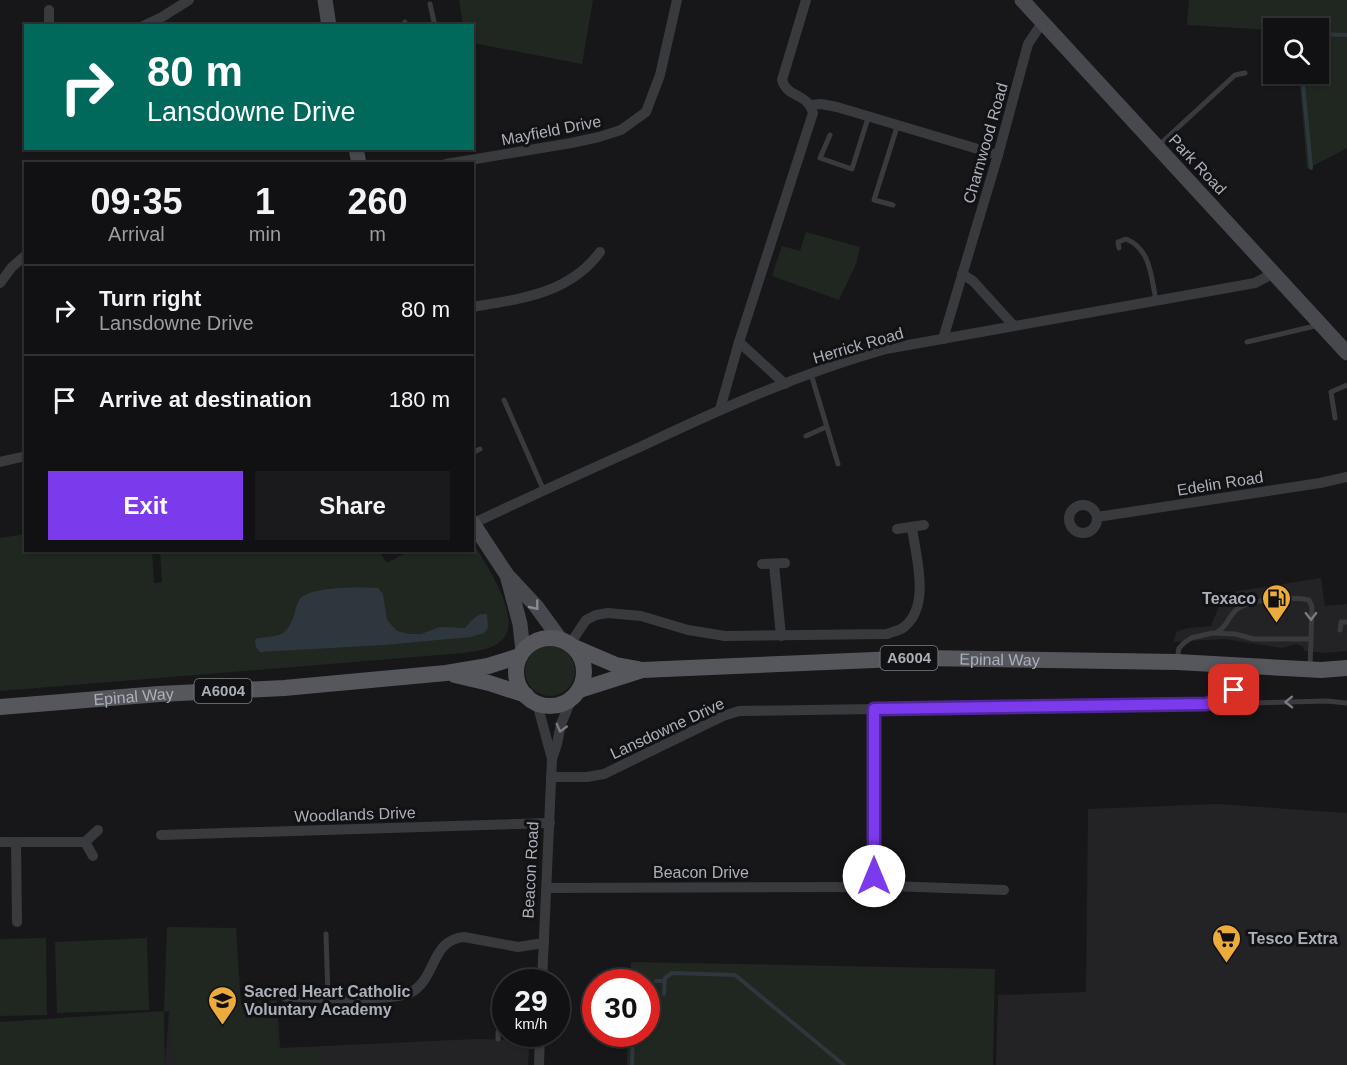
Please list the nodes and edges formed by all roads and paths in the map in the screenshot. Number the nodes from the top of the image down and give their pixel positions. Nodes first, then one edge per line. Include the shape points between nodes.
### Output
1 (189, 0) edge
2 (325, 0) edge
3 (677, 0) edge
4 (806, 0) edge
5 (1022, 0) edge
6 (430, 4) dead end
7 (49, 10) dead end
8 (1042, 23) junction
9 (49, 24) edge
10 (147, 24) edge
11 (329, 24) edge
12 (435, 24) edge
13 (1245, 73) dead end
14 (810, 105) junction
15 (868, 118) junction
16 (897, 127) junction
17 (830, 135) dead end
18 (1157, 147) junction
19 (998, 155) junction
20 (458, 162) edge
21 (893, 205) dead end
22 (1119, 248) dead end
23 (600, 252) dead end
24 (24, 257) edge
25 (1274, 273) junction
26 (962, 274) junction
27 (0, 283) edge
28 (1156, 300) junction
29 (474, 307) edge
30 (1321, 325) junction
31 (1014, 326) junction
32 (943, 339) junction
33 (739, 342) junction
34 (1247, 342) dead end
35 (1347, 353) edge
36 (811, 374) junction
37 (785, 384) junction
38 (1347, 385) edge
39 (504, 400) dead end
40 (720, 410) junction
41 (1335, 418) dead end
42 (826, 428) junction
43 (806, 435) dead end
44 (480, 449) dead end
45 (474, 452) edge
46 (24, 456) edge
47 (0, 462) edge
48 (838, 464) dead end
49 (1347, 477) edge
50 (544, 491) junction
51 (1097, 517) dead end
52 (474, 522) edge
53 (474, 524) edge
54 (924, 525) dead end
55 (912, 528) junction
56 (897, 529) dead end
57 (762, 564) dead end
58 (507, 575) junction
59 (1347, 622) edge
60 (1340, 630) dead end
61 (1212, 633) junction
62 (781, 636) junction
63 (1311, 639) junction
64 (568, 643) junction
65 (521, 654) junction
66 (1177, 662) junction
67 (1234, 664) junction
68 (1347, 668) edge
69 (1316, 669) junction
70 (642, 670) junction
71 (446, 673) junction
72 (1347, 678) edge
73 (1234, 690) junction
74 (575, 694) junction
75 (531, 699) junction
76 (1347, 703) edge
77 (0, 707) edge
78 (874, 709) junction
79 (552, 759) junction
80 (551, 777) junction
81 (550, 823) junction
82 (98, 830) dead end
83 (161, 835) dead end
84 (0, 842) edge
85 (16, 842) junction
86 (86, 842) junction
87 (93, 856) dead end
88 (874, 876) junction
89 (890, 886) junction
90 (854, 887) junction
91 (547, 888) junction
92 (1004, 890) dead end
93 (17, 922) dead end
94 (326, 934) dead end
95 (544, 943) junction
96 (543, 969) edge
97 (286, 997) dead end
98 (328, 997) junction
99 (540, 1047) edge
100 (539, 1065) edge

1 - 10 street
2 - 11 street
3 - 20 street, Mayfield Drive via 660,75 646,112 621,130 571,143
4 - 14 street via 782,81 787,91
5 - 8 street, Park Road
6 - 12 lane
7 - 9 street
8 - 18 street, Park Road
8 - 19 street, Charnwood Road via 1028,44
13 - 18 lane via 1235,75
14 - 15 street via 837,107
14 - 33 street via 813,113
15 - 16 street
15 - 17 lane via 852,169 820,158
16 - 19 street
16 - 21 lane via 874,200
18 - 25 street, Park Road
19 - 26 street, Charnwood Road
22 - 28 lane via 1118,242 1126,239 1142,248
23 - 29 street via 586,268 548,291
24 - 27 street
25 - 28 street, Herrick Road via 1255,283
25 - 30 street, Park Road
26 - 31 street
26 - 32 street, Charnwood Road
28 - 31 street, Herrick Road
30 - 34 lane
30 - 35 street, Park Road
31 - 32 street, Herrick Road
32 - 36 street, Herrick Road via 886,349
33 - 37 street
33 - 40 street
36 - 37 street, Herrick Road
36 - 42 lane
37 - 40 street, Herrick Road
38 - 41 lane via 1331,392
39 - 50 lane
40 - 50 street, Herrick Road
42 - 43 lane
42 - 48 lane
44 - 45 lane
46 - 47 street
49 - 51 street, Edelin Road
50 - 52 street, Herrick Road
53 - 58 street
54 - 55 street
55 - 56 street
55 - 62 street via 921,592 913,618 903,628 887,634
57 - 62 street via 780,564
58 -> 64 street
58 - 65 street via 520,624
59 - 60 lane via 1341,622
61 - 63 lane via 1254,639
61 -> 63 lane via 1220,632 1244,604 1302,598 1309,600 1312,607
61 - 66 lane via 1184,643
62 - 64 street via 705,634 641,616 608,613 586,620
63 - 69 lane
64 - 65 main road via 544,638
64 - 70 main road, Epinal Way / A6004 via 616,665
64 - 74 main road via 583,663 584,673
65 - 71 main road, Epinal Way / A6004 via 488,666
65 - 75 main road via 518,681
66 - 67 main road, Epinal Way / A6004
66 - 70 main road, Epinal Way / A6004 via 921,658
67 - 69 main road, Epinal Way / A6004
67 - 73 street
68 - 69 main road, Epinal Way / A6004
69 - 72 main road, Epinal Way / A6004
70 - 74 main road, Epinal Way / A6004
71 - 75 main road, Epinal Way / A6004 via 489,683
71 - 77 main road, Epinal Way / A6004
76 -> 73 lane via 1253,703
73 - 78 street, Lansdowne Drive via 1206,704
74 - 75 main road via 555,705
74 -> 79 street, Beacon Road via 561,724
75 - 79 street, Beacon Road
78 - 80 street, Lansdowne Drive via 739,711 603,774
78 - 88 street
79 - 80 street, Beacon Road
80 - 81 street, Beacon Road
81 - 83 street, Woodlands Drive
81 - 91 street, Beacon Road
82 - 86 street
84 - 85 street
85 - 86 street
85 - 93 street via 10,905
86 - 87 street
88 - 89 street, Beacon Drive
88 - 90 street, Beacon Drive via 861,878
89 - 90 street, Beacon Drive via 882,897 874,898 862,897
89 - 92 street, Beacon Drive
90 - 91 street, Beacon Drive
91 - 95 street, Beacon Road
94 - 98 lane
95 - 96 street, Beacon Road
95 - 98 street via 518,947 456,938 448,940 429,974 407,995
97 - 98 street
99 - 100 street

